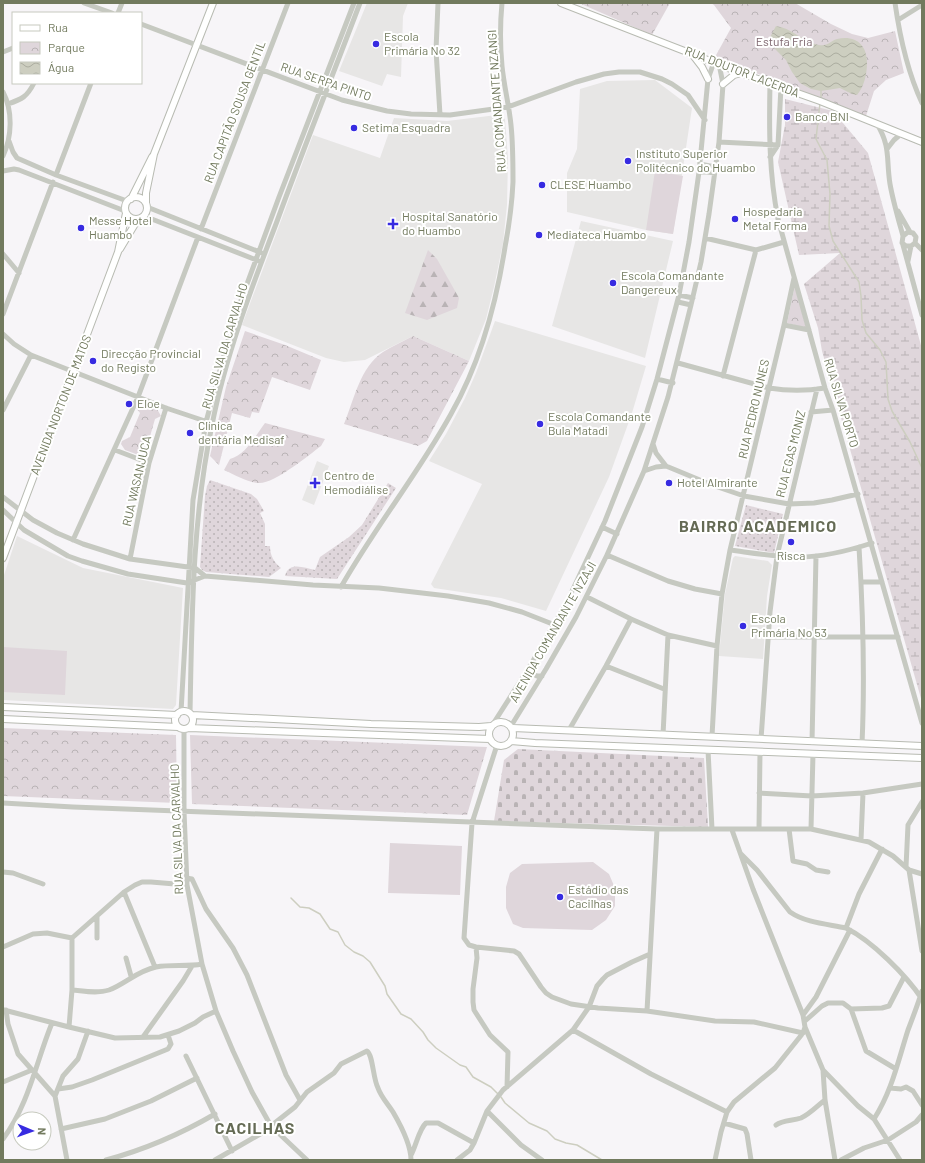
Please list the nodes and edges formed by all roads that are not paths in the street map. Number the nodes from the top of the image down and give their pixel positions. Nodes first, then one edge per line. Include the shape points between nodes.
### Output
1 (84, 3) edge
2 (212, 3) edge
3 (288, 3) edge
4 (354, 3) edge
5 (360, 3) edge
6 (438, 3) edge
7 (502, 3) edge
8 (561, 3) edge
9 (895, 3) edge
10 (922, 5) edge
11 (109, 12) edge
12 (353, 15) junction
13 (898, 20) junction
14 (142, 24) edge
15 (197, 45) junction
16 (334, 53) junction
17 (690, 53) junction
18 (340, 55) junction
19 (717, 63) junction
20 (261, 70) junction
21 (741, 73) junction
22 (708, 79) junction
23 (770, 83) junction
24 (33, 84) edge
25 (91, 84) edge
26 (723, 84) junction
27 (781, 87) junction
28 (320, 91) junction
29 (3, 92) edge
30 (326, 94) junction
31 (922, 103) edge
32 (8, 104) junction
33 (508, 107) junction
34 (440, 115) junction
35 (705, 120) junction
36 (307, 122) junction
37 (876, 124) junction
38 (313, 125) junction
39 (901, 134) junction
40 (9, 141) junction
41 (719, 142) junction
42 (922, 142) edge
43 (769, 145) junction
44 (778, 145) junction
45 (887, 149) junction
46 (154, 154) junction
47 (3, 156) edge
48 (770, 157) junction
49 (700, 164) junction
50 (292, 165) junction
51 (716, 166) junction
52 (297, 167) junction
53 (3, 171) edge
54 (699, 172) junction
55 (715, 173) junction
56 (56, 175) junction
57 (53, 182) junction
58 (129, 200) junction
59 (147, 205) junction
60 (894, 205) junction
61 (126, 212) junction
62 (144, 216) junction
63 (138, 219) junction
64 (201, 229) junction
65 (910, 232) junction
66 (903, 236) junction
67 (198, 237) junction
68 (705, 238) junction
69 (784, 242) junction
70 (904, 245) junction
71 (913, 245) junction
72 (756, 250) junction
73 (922, 250) edge
74 (118, 252) junction
75 (259, 252) junction
76 (3, 254) edge
77 (264, 254) junction
78 (255, 260) junction
79 (262, 262) junction
80 (907, 262) junction
81 (19, 272) junction
82 (794, 277) junction
83 (922, 290) edge
84 (916, 293) junction
85 (679, 296) junction
86 (693, 298) junction
87 (678, 302) junction
88 (692, 305) junction
89 (3, 314) edge
90 (922, 315) edge
91 (784, 324) junction
92 (808, 330) junction
93 (3, 334) edge
94 (226, 347) junction
95 (232, 349) junction
96 (31, 355) junction
97 (678, 363) junction
98 (73, 371) junction
99 (723, 376) junction
100 (657, 379) junction
101 (216, 383) junction
102 (672, 383) junction
103 (222, 385) junction
104 (769, 388) junction
105 (825, 388) junction
106 (817, 389) junction
107 (138, 397) junction
108 (166, 408) junction
109 (3, 410) edge
110 (833, 410) junction
111 (811, 412) junction
112 (206, 422) junction
113 (212, 423) junction
114 (653, 444) junction
115 (115, 450) junction
116 (149, 463) junction
117 (666, 466) junction
118 (644, 471) junction
119 (858, 494) junction
120 (744, 496) junction
121 (3, 497) edge
122 (193, 500) junction
123 (199, 501) junction
124 (789, 504) junction
125 (3, 510) edge
126 (21, 511) junction
127 (16, 523) junction
128 (602, 527) junction
129 (617, 534) junction
130 (190, 538) junction
131 (196, 538) junction
132 (74, 540) junction
133 (872, 543) junction
134 (859, 547) junction
135 (730, 550) junction
136 (4, 555) edge
137 (607, 556) junction
138 (777, 556) junction
139 (816, 556) junction
140 (130, 559) junction
141 (177, 565) junction
142 (189, 567) junction
143 (195, 568) junction
144 (205, 576) junction
145 (194, 580) junction
146 (176, 581) junction
147 (188, 582) junction
148 (861, 582) junction
149 (882, 582) junction
150 (341, 587) junction
151 (722, 594) junction
152 (587, 597) junction
153 (631, 619) junction
154 (555, 624) junction
155 (668, 635) junction
156 (768, 637) junction
157 (814, 637) junction
158 (862, 637) junction
159 (898, 637) junction
160 (717, 646) junction
161 (530, 666) junction
162 (606, 666) junction
163 (542, 676) junction
164 (664, 689) junction
165 (3, 708) edge
166 (179, 713) junction
167 (191, 714) junction
168 (3, 719) edge
169 (922, 723) edge
170 (492, 725) junction
171 (512, 727) junction
172 (184, 728) junction
173 (569, 730) junction
174 (663, 735) junction
175 (712, 736) junction
176 (490, 739) junction
177 (761, 739) junction
178 (511, 741) junction
179 (812, 742) junction
180 (862, 744) junction
181 (497, 745) junction
182 (922, 746) edge
183 (708, 750) junction
184 (760, 752) junction
185 (813, 754) junction
186 (922, 758) edge
187 (922, 784) edge
188 (759, 793) junction
189 (863, 793) junction
190 (812, 796) junction
191 (922, 802) edge
192 (3, 803) edge
193 (184, 811) junction
194 (472, 823) junction
195 (657, 829) junction
196 (759, 829) junction
197 (789, 829) junction
198 (811, 829) junction
199 (712, 830) junction
200 (732, 830) junction
201 (861, 840) junction
202 (882, 849) junction
203 (741, 854) junction
204 (908, 869) junction
205 (3, 872) edge
206 (828, 872) dead end
207 (922, 874) edge
208 (186, 878) junction
209 (42, 884) dead end
210 (186, 885) junction
211 (124, 892) junction
212 (97, 916) junction
213 (848, 929) junction
214 (72, 938) junction
215 (97, 938) dead end
216 (3, 947) edge
217 (476, 947) junction
218 (922, 952) edge
219 (650, 954) junction
220 (126, 958) dead end
221 (202, 964) junction
222 (192, 966) junction
223 (155, 967) junction
224 (131, 976) junction
225 (904, 977) junction
226 (72, 990) junction
227 (922, 996) edge
228 (589, 1007) junction
229 (851, 1009) junction
230 (5, 1010) edge
231 (216, 1011) junction
232 (647, 1011) junction
233 (803, 1015) junction
234 (52, 1023) junction
235 (6, 1024) edge
236 (805, 1024) junction
237 (69, 1027) junction
238 (573, 1030) junction
239 (88, 1031) junction
240 (803, 1033) junction
241 (168, 1035) junction
242 (142, 1038) junction
243 (186, 1056) dead end
244 (896, 1069) junction
245 (823, 1070) junction
246 (33, 1071) junction
247 (197, 1078) junction
248 (3, 1082) edge
249 (890, 1088) junction
250 (58, 1089) junction
251 (505, 1089) junction
252 (55, 1096) junction
253 (300, 1100) junction
254 (825, 1100) junction
255 (922, 1105) edge
256 (487, 1111) junction
257 (727, 1112) junction
258 (215, 1114) junction
259 (922, 1115) edge
260 (874, 1119) junction
261 (724, 1122) junction
262 (776, 1125) dead end
263 (271, 1126) junction
264 (61, 1129) junction
265 (3, 1139) edge
266 (888, 1140) junction
267 (474, 1144) junction
268 (232, 1151) junction
269 (222, 1158) edge
270 (411, 1158) edge
271 (304, 1159) edge
272 (67, 1160) edge
273 (106, 1160) edge
274 (215, 1160) edge
275 (457, 1160) edge
276 (542, 1160) edge
277 (715, 1160) edge
278 (751, 1160) edge
279 (835, 1160) edge
280 (841, 1160) edge
281 (900, 1160) edge

1 - 11 street
2 - 15 main road
3 - 20 street, RUA CAPITÃO SOUSA GENTIL
4 - 12 street, RUA SILVA DA CARVALHO
5 - 12 street, RUA SILVA DA CARVALHO
6 - 34 street via 436,50
7 - 33 street, RUA COMANDANTE NZANGI via 502,66
8 - 17 main road, RUA DOUTOR LACERDA
9 - 13 street
10 - 13 street
12 - 16 street, RUA SILVA DA CARVALHO
12 - 18 street, RUA SILVA DA CARVALHO
13 - 31 street via 907,66
14 - 15 street, RUA SERPA PINTO
15 - 20 street, RUA SERPA PINTO
15 - 46 main road
16 - 18 street
16 - 28 street, RUA SILVA DA CARVALHO
17 - 19 main road, RUA DOUTOR LACERDA
17 - 22 main road
18 - 30 street, RUA SILVA DA CARVALHO
19 - 21 main road, RUA DOUTOR LACERDA
19 - 22 street, AVENIDA COMANDANTE N'ZAJI
19 - 26 street, AVENIDA COMANDANTE N'ZAJI
20 - 28 street, RUA SERPA PINTO
20 - 64 street, RUA CAPITÃO SOUSA GENTIL
21 - 23 main road, RUA DOUTOR LACERDA
21 - 26 main road
22 - 35 street, AVENIDA COMANDANTE N'ZAJI
23 - 27 main road, RUA DOUTOR LACERDA
23 - 43 street, RUA SILVA PORTO
24 - 32 street via 27,96
25 - 56 street
26 - 41 street, AVENIDA COMANDANTE N'ZAJI
27 - 37 main road, RUA DOUTOR LACERDA
27 - 44 street
28 - 30 street, RUA SERPA PINTO
28 - 36 street, RUA SILVA DA CARVALHO
29 - 32 street
30 - 34 street, RUA SERPA PINTO via 373,108 411,114
30 - 38 street, RUA SILVA DA CARVALHO
32 - 40 street
33 - 34 street, RUA SERPA PINTO
33 - 35 street, RUA SERPA PINTO via 604,74 640,72 662,78 678,87 688,95
33 - 150 street, RUA COMANDANTE NZANGI via 513,183 507,234 496,294 478,356 452,413 431,449
35 - 49 street, AVENIDA COMANDANTE N'ZAJI
36 - 38 street
36 - 50 street, RUA SILVA DA CARVALHO
37 - 39 main road, RUA DOUTOR LACERDA
37 - 45 street via 884,135
38 - 52 street, RUA SILVA DA CARVALHO
39 - 42 main road, RUA DOUTOR LACERDA
39 - 45 street
40 - 47 street
40 - 56 street via 17,158
41 - 43 street
41 - 51 street, AVENIDA COMANDANTE N'ZAJI
43 - 44 street
43 - 48 street, RUA SILVA PORTO
44 - 48 street
45 - 60 street
46 - 58 main road
46 - 59 main road via 146,193
48 - 69 street, RUA SILVA PORTO via 773,193
49 - 51 street
49 - 54 street, AVENIDA COMANDANTE N'ZAJI
50 - 52 street
50 - 75 street, RUA SILVA DA CARVALHO
51 - 55 street, AVENIDA COMANDANTE N'ZAJI
52 - 77 street, RUA SILVA DA CARVALHO
53 - 57 street via 19,170
54 - 55 street
54 - 85 street, AVENIDA COMANDANTE N'ZAJI
55 - 68 street, AVENIDA COMANDANTE N'ZAJI
56 - 58 street
57 - 61 street
57 - 81 street
58 - 59 main road via 139,198
58 - 61 main road
59 - 62 main road
59 - 64 street
60 - 65 street
60 - 66 street
61 - 63 main road via 130,217
61 - 74 main road, AVENIDA NORTON DE MATOS
62 - 63 main road
62 - 67 street
63 - 74 main road, AVENIDA NORTON DE MATOS
64 - 75 street
65 - 66 street
65 - 71 street via 916,237
66 - 70 street via 901,240
67 - 78 street
67 - 107 street
68 - 72 street
68 - 86 street, AVENIDA COMANDANTE N'ZAJI
69 - 72 street
69 - 82 street, RUA SILVA PORTO
70 - 71 street
70 - 80 street
71 - 73 street
71 - 80 street
72 - 99 street
74 - 98 main road, AVENIDA NORTON DE MATOS
75 - 77 street
75 - 78 street, RUA SILVA DA CARVALHO
76 - 81 street
77 - 79 street, RUA SILVA DA CARVALHO
78 - 79 street
78 - 94 street, RUA SILVA DA CARVALHO
79 - 95 street, RUA SILVA DA CARVALHO
80 - 84 street
81 - 89 street
82 - 91 street, RUA PEDRO NUNES
82 - 92 street, RUA SILVA PORTO
83 - 84 street
84 - 90 street
85 - 86 street
85 - 87 street, AVENIDA COMANDANTE N'ZAJI
86 - 88 street, AVENIDA COMANDANTE N'ZAJI
87 - 88 street
87 - 100 street, AVENIDA COMANDANTE N'ZAJI
88 - 97 street, AVENIDA COMANDANTE N'ZAJI
91 - 92 street
91 - 104 street, RUA PEDRO NUNES
92 - 105 street, RUA SILVA PORTO
93 - 96 street
94 - 95 street
94 - 101 street, RUA SILVA DA CARVALHO
95 - 103 street, RUA SILVA DA CARVALHO
96 - 98 street
96 - 109 street
97 - 99 street
97 - 102 street, AVENIDA COMANDANTE N'ZAJI
98 - 107 street
98 - 126 main road, AVENIDA NORTON DE MATOS
99 - 104 street
100 - 102 street
100 - 128 street, AVENIDA COMANDANTE N'ZAJI via 642,427
101 - 103 street
101 - 112 street, RUA SILVA DA CARVALHO
102 - 114 street, AVENIDA COMANDANTE N'ZAJI
103 - 113 street, RUA SILVA DA CARVALHO
104 - 106 street via 799,391
104 - 120 street, RUA PEDRO NUNES
105 - 106 street
105 - 110 street, RUA SILVA PORTO
106 - 111 street, RUA EGAS MONIZ
107 - 108 street
107 - 115 street
108 - 112 street
108 - 116 street, RUA WASANJUCA
110 - 111 street
110 - 119 street, RUA SILVA PORTO
111 - 124 street, RUA EGAS MONIZ
112 - 113 street
112 - 122 street, RUA SILVA DA CARVALHO
113 - 123 street, RUA SILVA DA CARVALHO
114 - 117 street
114 - 118 street, AVENIDA COMANDANTE N'ZAJI
115 - 116 street
115 - 132 street
116 - 140 street, RUA WASANJUCA
117 - 118 street
117 - 120 street
118 - 129 street, AVENIDA COMANDANTE N'ZAJI
119 - 124 street via 814,503
119 - 133 street, RUA SILVA PORTO
120 - 124 street
120 - 135 street, RUA PEDRO NUNES
121 - 126 street
122 - 123 street
122 - 130 street, RUA SILVA DA CARVALHO
123 - 131 street, RUA SILVA DA CARVALHO
124 - 138 street, RUA EGAS MONIZ
125 - 127 street
126 - 127 main road, AVENIDA NORTON DE MATOS
126 - 132 street
127 - 136 main road, AVENIDA NORTON DE MATOS
127 - 146 street via 36,538 82,561 128,574
128 - 129 street
128 - 154 street, AVENIDA COMANDANTE N'ZAJI
129 - 137 street, AVENIDA COMANDANTE N'ZAJI
130 - 131 street
130 - 142 street, RUA SILVA DA CARVALHO
131 - 143 street, RUA SILVA DA CARVALHO
132 - 140 street
133 - 134 street
133 - 149 street, RUA SILVA PORTO
134 - 139 street
134 - 148 street
135 - 138 street
135 - 151 street, RUA PEDRO NUNES
137 - 151 street via 668,581
137 - 152 street, AVENIDA COMANDANTE N'ZAJI
138 - 139 street
138 - 156 street, RUA EGAS MONIZ
139 - 157 street
140 - 141 street
141 - 142 street
141 - 146 street via 183,568 185,575
142 - 143 street
142 - 147 street, RUA SILVA DA CARVALHO
143 - 144 street
143 - 145 street, RUA SILVA DA CARVALHO
144 - 145 street
144 - 150 street
145 - 147 street
145 - 167 street, RUA SILVA DA CARVALHO
146 - 147 street
147 - 166 street, RUA SILVA DA CARVALHO
148 - 149 street
148 - 158 street
149 - 159 street, RUA SILVA PORTO
150 - 154 street via 379,588 489,603
151 - 160 street, RUA PEDRO NUNES
152 - 153 street
152 - 163 street, AVENIDA COMANDANTE N'ZAJI
153 - 155 street
153 - 162 street
154 - 161 street, AVENIDA COMANDANTE N'ZAJI
155 - 160 street
155 - 164 street
156 - 157 street
156 - 177 street, RUA EGAS MONIZ
157 - 158 street
157 - 179 street
158 - 159 street
158 - 180 street
159 - 169 street, RUA SILVA PORTO
160 - 175 street, RUA PEDRO NUNES
161 - 163 street via 533,674
161 - 170 street, AVENIDA COMANDANTE N'ZAJI
162 - 164 street
162 - 173 street
163 - 171 street, AVENIDA COMANDANTE N'ZAJI
164 - 174 street
165 - 166 main road
166 - 167 main road via 186,711
166 - 172 main road via 175,720
167 - 170 main road via 379,724 479,727
167 - 172 main road via 193,721
168 - 172 main road
170 - 171 main road via 502,721
170 - 176 main road
171 - 173 main road
171 - 178 main road via 514,735
172 - 176 main road
172 - 193 street, RUA SILVA DA CARVALHO
173 - 174 main road
174 - 175 main road
175 - 177 main road
176 - 181 main road
177 - 179 main road
178 - 181 main road via 506,745
178 - 183 main road
179 - 180 main road
180 - 182 main road
181 - 194 street
183 - 184 main road
183 - 199 street
184 - 185 main road
184 - 188 street
185 - 186 main road
185 - 190 street
187 - 189 street
188 - 190 street
188 - 196 street
189 - 190 street
189 - 201 street
190 - 198 street
191 - 204 street via 908,827
192 - 193 street
193 - 194 street
193 - 208 street, RUA SILVA DA CARVALHO
194 - 195 street
194 - 217 street via 464,938 468,945
195 - 199 street
195 - 219 street
196 - 197 street
196 - 200 street
197 - 198 street
197 - 206 street via 793,861
198 - 201 street
199 - 200 street
200 - 203 street
201 - 202 street
202 - 204 street
202 - 213 street via 859,894
203 - 213 street via 790,912 809,921
203 - 233 street via 758,904
204 - 207 street
204 - 218 street
205 - 209 street
208 - 210 street, RUA SILVA DA CARVALHO
208 - 253 street via 192,879 206,909 233,948 247,975 286,1075
210 - 211 street via 142,882
210 - 221 street, RUA SILVA DA CARVALHO
211 - 212 street
211 - 223 street
212 - 214 street
212 - 215 street
213 - 225 street via 873,946
213 - 233 street via 816,997
214 - 216 street via 47,933 33,934
214 - 226 street
217 - 228 street via 514,951 519,954 546,993 571,1004
217 - 251 street via 472,1002 474,1010 490,1035 508,1052
219 - 228 street via 607,975 597,986
219 - 232 street
220 - 224 street
221 - 222 street
221 - 231 street, RUA SILVA DA CARVALHO
222 - 223 street
222 - 242 street
223 - 224 street
224 - 226 street via 105,991
225 - 227 street
225 - 229 street via 889,1006
226 - 237 street
227 - 244 street
228 - 232 street
228 - 238 street
229 - 236 street via 843,1003 828,1003
229 - 244 street via 866,1051
230 - 234 street
230 - 235 street
231 - 241 street
231 - 263 street, RUA SILVA DA CARVALHO via 236,1058
232 - 240 street via 715,1021 754,1022
233 - 236 street
234 - 237 street
234 - 246 street via 38,1066
235 - 246 street via 18,1054
236 - 240 street
236 - 245 street
237 - 239 street
238 - 251 street
238 - 257 street via 651,1074
239 - 242 street via 115,1038
239 - 250 street via 78,1059 63,1076
240 - 257 street via 775,1068 734,1102
241 - 242 street
241 - 250 street via 171,1044 168,1049 92,1080
243 - 247 street
244 - 249 street
245 - 254 street
245 - 260 street
246 - 248 street
246 - 252 street
246 - 265 street via 27,1096
247 - 258 street
247 - 264 street via 151,1101 105,1119
249 - 255 street via 906,1087 913,1091
249 - 260 street
250 - 252 street
251 - 256 street
252 - 264 street
253 - 263 street
253 - 270 street via 334,1073 341,1064 368,1051 378,1089 408,1144
254 - 262 street via 805,1116 782,1121
254 - 279 street
256 - 267 street
256 - 276 street via 521,1145
257 - 261 street
258 - 268 street
258 - 273 street via 180,1134
259 - 266 street via 915,1123
260 - 266 street
261 - 277 street
261 - 278 street via 745,1129
263 - 268 street
263 - 271 street, RUA SILVA DA CARVALHO
264 - 272 street
266 - 280 street via 864,1148
266 - 281 street
267 - 270 street via 438,1123 426,1123 421,1129
267 - 275 street
268 - 269 street
269 - 274 street

